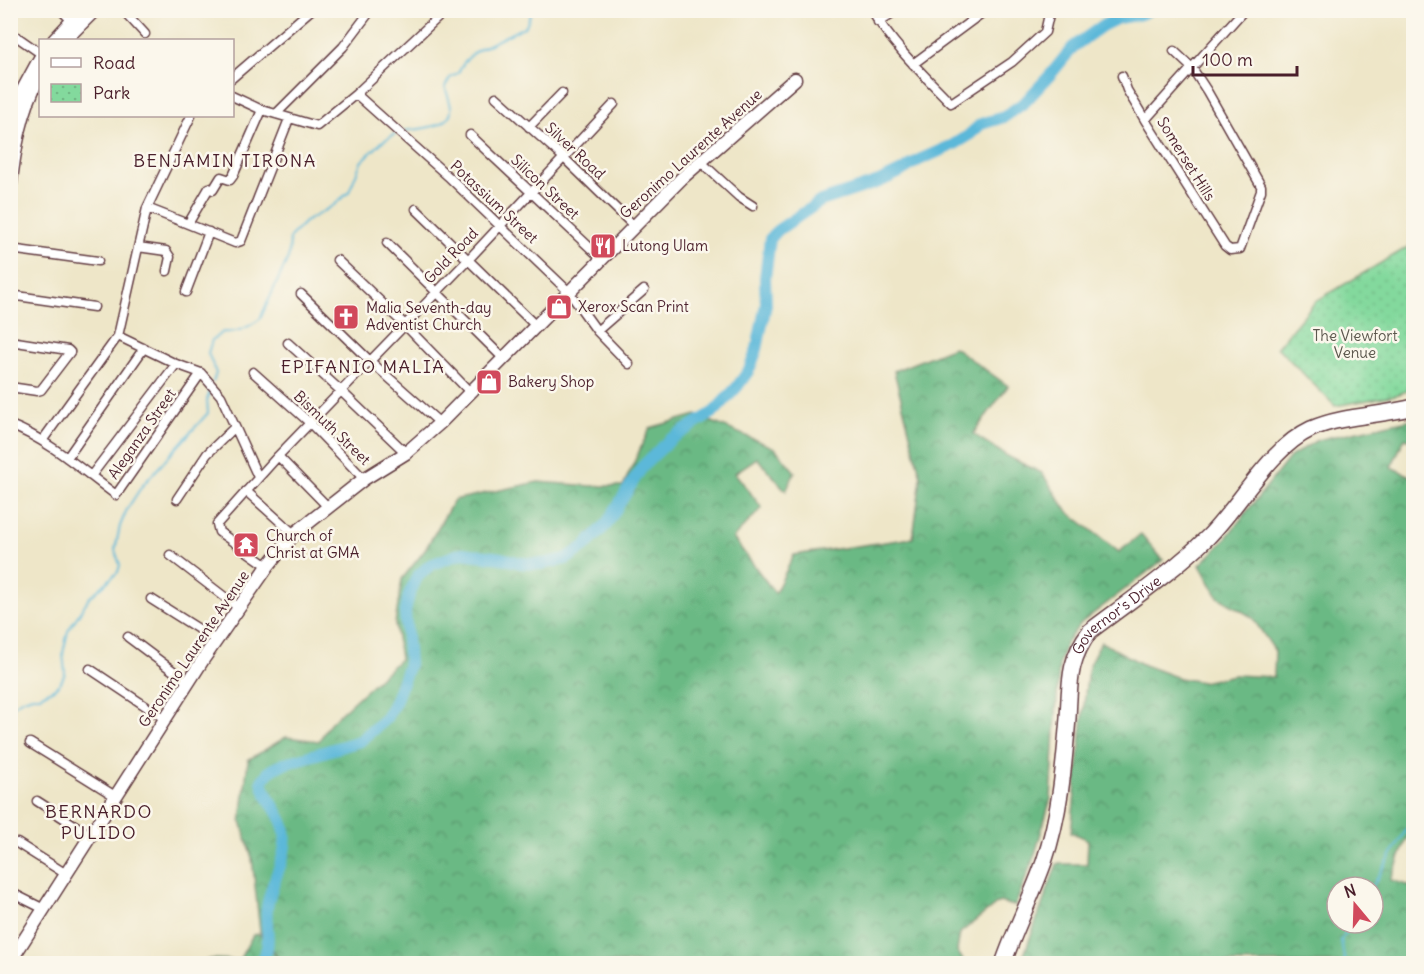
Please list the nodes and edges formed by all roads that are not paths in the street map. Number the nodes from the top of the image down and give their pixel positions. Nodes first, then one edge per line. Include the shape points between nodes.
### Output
1 (61, 10) edge
2 (82, 10) edge
3 (95, 10) edge
4 (123, 10) edge
5 (311, 10) edge
6 (371, 10) edge
7 (446, 10) edge
8 (872, 10) edge
9 (897, 10) edge
10 (986, 10) edge
11 (1050, 10) edge
12 (1244, 10) edge
13 (878, 22) junction
14 (74, 23) junction
15 (10, 32) edge
16 (145, 34) dead end
17 (55, 39) edge
18 (66, 39) edge
19 (1174, 51) dead end
20 (39, 62) edge
21 (39, 64) edge
22 (914, 64) junction
23 (39, 66) edge
24 (1192, 68) junction
25 (234, 76) edge
26 (1122, 76) dead end
27 (795, 79) dead end
28 (16, 91) edge
29 (562, 93) dead end
30 (356, 94) junction
31 (234, 97) edge
32 (496, 97) dead end
33 (614, 104) dead end
34 (261, 110) junction
35 (276, 114) junction
36 (190, 117) edge
37 (289, 119) junction
38 (1144, 120) junction
39 (529, 127) junction
40 (13, 134) edge
41 (470, 135) dead end
42 (563, 157) junction
43 (701, 162) junction
44 (10, 190) edge
45 (531, 192) junction
46 (753, 206) dead end
47 (147, 208) junction
48 (416, 209) dead end
49 (188, 224) junction
50 (500, 225) junction
51 (634, 226) junction
52 (209, 232) junction
53 (387, 243) dead end
54 (138, 247) junction
55 (10, 249) edge
56 (601, 258) junction
57 (337, 260) dead end
58 (468, 260) junction
59 (98, 261) dead end
60 (167, 271) dead end
61 (644, 290) dead end
62 (186, 292) dead end
63 (436, 292) junction
64 (568, 292) junction
65 (301, 294) dead end
66 (10, 295) edge
67 (94, 307) dead end
68 (404, 324) junction
69 (536, 326) junction
70 (597, 331) junction
71 (118, 336) junction
72 (10, 341) edge
73 (288, 343) dead end
74 (144, 348) junction
75 (504, 359) junction
76 (370, 361) junction
77 (176, 364) junction
78 (629, 364) dead end
79 (201, 372) junction
80 (253, 372) dead end
81 (10, 387) edge
82 (341, 391) junction
83 (470, 392) junction
84 (1413, 407) edge
85 (310, 423) junction
86 (440, 423) junction
87 (10, 425) edge
88 (235, 427) junction
89 (42, 441) junction
90 (406, 453) junction
91 (278, 456) junction
92 (67, 458) junction
93 (91, 476) junction
94 (258, 477) junction
95 (364, 479) junction
96 (246, 491) junction
97 (177, 499) dead end
98 (327, 506) junction
99 (294, 534) junction
100 (170, 555) dead end
101 (268, 566) junction
102 (151, 599) dead end
103 (239, 608) junction
104 (128, 637) dead end
105 (216, 640) junction
106 (90, 669) dead end
107 (188, 682) junction
108 (165, 719) junction
109 (30, 742) dead end
110 (115, 796) junction
111 (37, 801) dead end
112 (90, 835) junction
113 (16, 843) dead end
114 (66, 874) junction
115 (10, 892) edge
116 (44, 909) junction
117 (14, 948) edge
118 (10, 962) edge
119 (1003, 963) edge

1 - 14 street
2 - 14 street
3 - 14 street
4 - 16 street
5 - 25 street
6 - 35 street via 343,47
7 - 30 street
8 - 13 street
9 - 13 street
10 - 22 street
11 - 22 street via 1045,32 1012,62 951,103
12 - 24 street
13 - 22 street
14 - 17 street
14 - 18 street
15 - 20 street
19 - 24 street
21 - 28 street
23 - 40 street
24 - 38 street
24 - 38 street, Somerset Hills via 1261,186 1240,249 1234,251 1225,246
26 - 38 street, Somerset Hills
27 - 43 street, Geronimo Laurente Avenue
28 - 40 street
29 - 39 street
30 - 37 street via 317,126
30 - 50 street, Potassium Street
31 - 34 street
32 - 39 street, Silver Road
33 - 42 street, Gold Road
34 - 35 street
34 - 49 street via 233,176 230,180 221,177 213,190 209,188
35 - 37 street
36 - 47 street
37 - 52 street via 241,241 235,243
39 - 42 street, Silver Road
40 - 44 street
41 - 45 street, Silicon Street
42 - 45 street, Gold Road
42 - 51 street, Silver Road
43 - 46 street
43 - 51 street, Geronimo Laurente Avenue
45 - 50 street, Gold Road
45 - 56 street, Silicon Street
47 - 49 street
47 - 54 street
48 - 58 street
49 - 52 street
50 - 58 street, Gold Road
50 - 64 street, Potassium Street
51 - 56 street, Geronimo Laurente Avenue
52 - 62 street
53 - 63 street
54 - 60 street via 166,251
54 - 71 street
55 - 59 street
56 - 64 street, Geronimo Laurente Avenue
57 - 68 street
58 - 63 street, Gold Road
58 - 69 street
61 - 70 street
63 - 68 street, Gold Road
63 - 75 street
64 - 69 street, Geronimo Laurente Avenue
64 - 70 street, Potassium Street
65 - 76 street
66 - 67 street
68 - 76 street, Gold Road
68 - 83 street
69 - 75 street, Geronimo Laurente Avenue
70 - 78 street, Potassium Street
71 - 74 street
71 - 89 street
72 - 81 street via 70,352 41,390
73 - 82 street
74 - 77 street
74 - 92 street
75 - 83 street, Geronimo Laurente Avenue
76 - 82 street, Gold Road
76 - 86 street
77 - 79 street
77 - 93 street
79 - 88 street via 221,396
79 - 93 street, Aleganza Street via 116,495
80 - 85 street, Bismuth Street
82 - 85 street, Gold Road
82 - 90 street
83 - 86 street, Geronimo Laurente Avenue
84 - 119 highway, Governor's Drive via 1330,423 1295,438 1210,535 1179,564 1090,631 1075,655 1071,675 1064,776 1052,834
85 - 91 street, Gold Road
85 - 95 street, Bismuth Street
86 - 90 street, Geronimo Laurente Avenue
87 - 89 street, Aleganza Street
88 - 94 street
88 - 97 street via 207,454
89 - 92 street, Aleganza Street
90 - 95 street, Geronimo Laurente Avenue
91 - 94 street, Gold Road
91 - 98 street
92 - 93 street, Aleganza Street
94 - 96 street, Gold Road
95 - 98 street, Geronimo Laurente Avenue
96 - 99 street
96 - 101 street via 217,528
98 - 99 street, Geronimo Laurente Avenue
99 - 101 street, Geronimo Laurente Avenue
100 - 103 street
101 - 103 street, Geronimo Laurente Avenue
102 - 105 street
103 - 105 street, Geronimo Laurente Avenue
104 - 107 street
105 - 107 street, Geronimo Laurente Avenue
106 - 108 street
107 - 108 street, Geronimo Laurente Avenue
108 - 110 street, Geronimo Laurente Avenue
109 - 110 street
110 - 112 street, Geronimo Laurente Avenue
111 - 112 street
112 - 114 street, Geronimo Laurente Avenue
113 - 114 street
114 - 116 street, Geronimo Laurente Avenue
115 - 116 street
116 - 117 street, Geronimo Laurente Avenue
117 - 118 street, Geronimo Laurente Avenue

